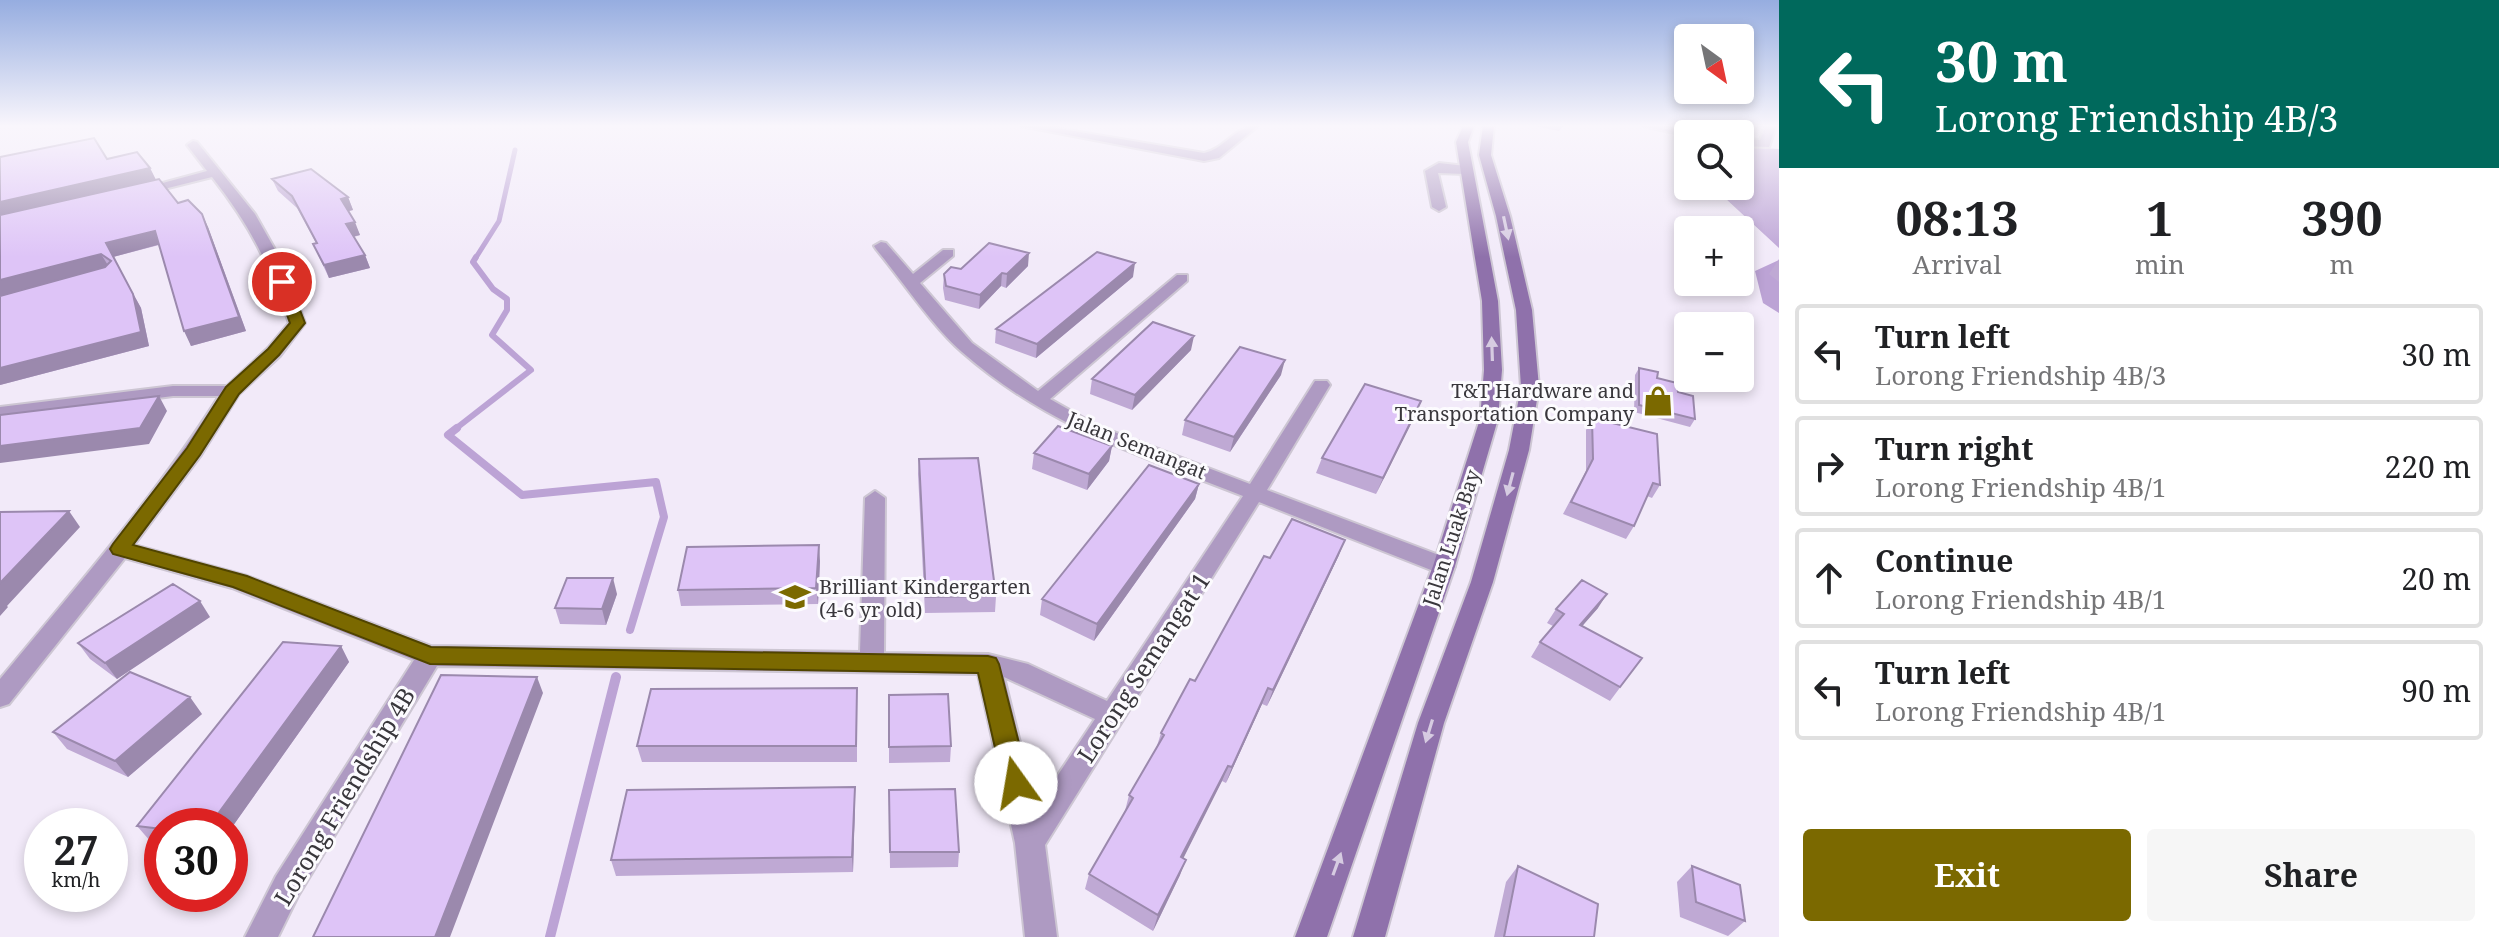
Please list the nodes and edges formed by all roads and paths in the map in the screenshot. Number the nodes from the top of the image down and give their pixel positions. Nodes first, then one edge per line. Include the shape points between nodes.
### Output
1 (212, 170) edge
2 (1434, 170) edge
3 (1466, 170) edge
4 (1489, 170) edge
5 (214, 173) junction
6 (122, 195) edge
7 (1439, 207) dead end
8 (881, 246) dead end
9 (948, 253) dead end
10 (1182, 278) dead end
11 (911, 283) junction
12 (1321, 385) dead end
13 (232, 391) junction
14 (1038, 400) junction
15 (0, 413) edge
16 (1258, 492) junction
17 (875, 498) dead end
18 (120, 549) junction
19 (1444, 566) junction
20 (430, 656) junction
21 (872, 662) junction
22 (988, 664) junction
23 (0, 697) edge
24 (1110, 714) junction
25 (1030, 843) junction
26 (261, 937) edge
27 (1041, 937) edge
28 (1311, 937) edge
29 (1369, 937) edge

1 - 5 street
2 - 7 street
19 -> 3 street, Jalan Luak Bay via 1489,419 1493,370 1490,301
4 -> 29 street, Jalan Luak Bay via 1524,310 1530,387 1519,450 1482,582 1431,723
5 - 6 street
5 - 13 street via 248,214 268,250 297,323
8 - 11 street, Jalan Semangat
9 - 11 street
10 - 14 street
11 - 14 street, Jalan Semangat via 966,347
12 - 16 street, Lorong Semangat 1
13 - 15 street via 173,391
13 - 18 street
14 - 16 street, Jalan Semangat via 1089,429
16 - 19 street, Jalan Semangat
16 - 24 street, Lorong Semangat 1
17 - 21 street
18 - 20 street via 239,582
18 - 23 street
28 -> 19 street, Jalan Luak Bay
20 - 21 street
20 - 26 street, Lorong Friendship 4B via 287,886
21 - 22 street
22 - 24 street via 1019,671
22 - 25 street
24 - 25 street, Lorong Semangat 1
25 - 27 street

